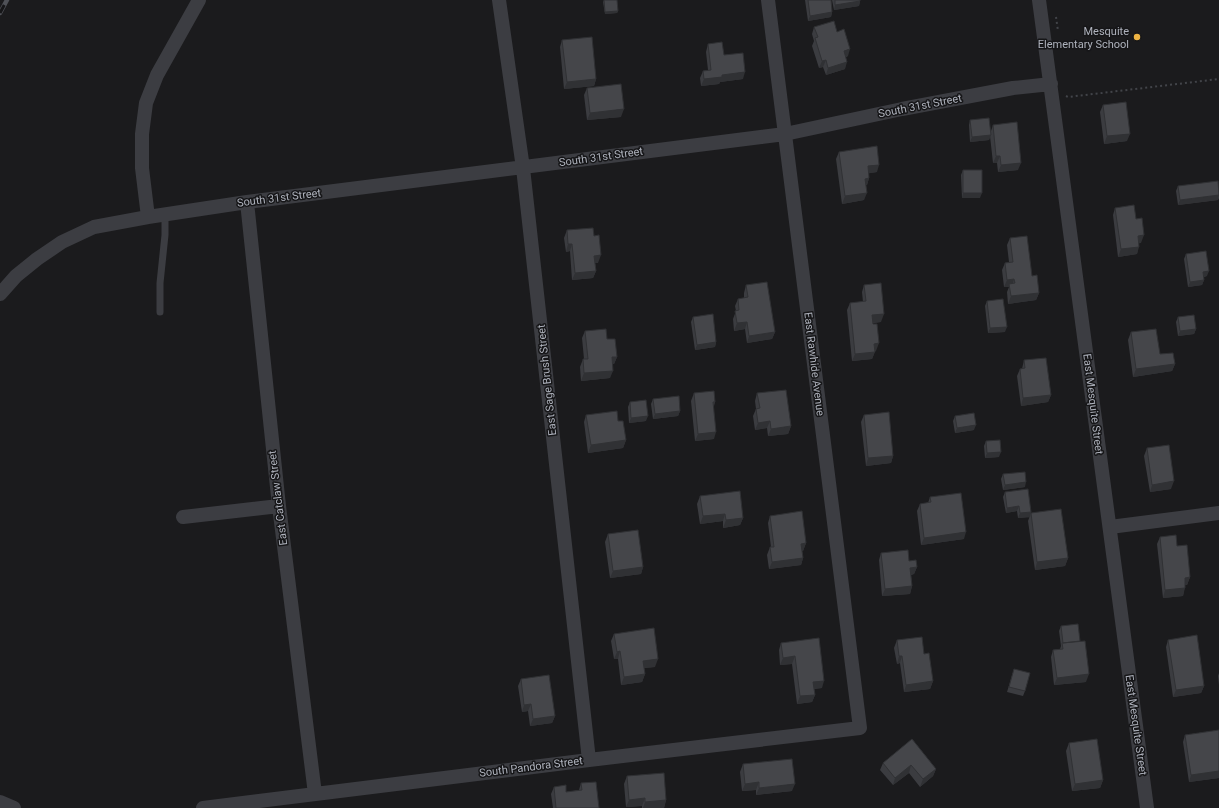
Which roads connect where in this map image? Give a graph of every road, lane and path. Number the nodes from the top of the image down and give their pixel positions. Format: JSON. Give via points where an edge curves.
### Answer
{"nodes":[{"id":1,"x":199,"y":0,"type":"edge"},
{"id":2,"x":499,"y":0,"type":"edge"},
{"id":3,"x":768,"y":0,"type":"edge"},
{"id":4,"x":1039,"y":0,"type":"edge"},
{"id":5,"x":1056,"y":17,"type":"dead end"},
{"id":6,"x":1058,"y":34,"type":"dead end"},
{"id":7,"x":1219,"y":79,"type":"edge"},
{"id":8,"x":1051,"y":84,"type":"junction"},
{"id":9,"x":1064,"y":92,"type":"dead end"},
{"id":10,"x":785,"y":134,"type":"junction"},
{"id":11,"x":523,"y":168,"type":"junction"},
{"id":12,"x":247,"y":202,"type":"junction"},
{"id":13,"x":165,"y":215,"type":"junction"},
{"id":14,"x":148,"y":217,"type":"junction"},
{"id":15,"x":0,"y":294,"type":"edge"},
{"id":16,"x":160,"y":312,"type":"dead end"},
{"id":17,"x":278,"y":506,"type":"junction"},
{"id":18,"x":1219,"y":514,"type":"edge"},
{"id":19,"x":183,"y":517,"type":"dead end"},
{"id":20,"x":1110,"y":527,"type":"junction"},
{"id":21,"x":860,"y":728,"type":"joint"},
{"id":22,"x":589,"y":760,"type":"junction"},
{"id":23,"x":315,"y":794,"type":"junction"},
{"id":24,"x":0,"y":802,"type":"edge"},
{"id":25,"x":14,"y":808,"type":"edge"},
{"id":26,"x":203,"y":808,"type":"edge"},
{"id":27,"x":1148,"y":808,"type":"edge"}],
"edges":[{"from":1,"to":14,"type":"street","via":[[157,75],[146,103],[142,134],[142,168]]},
{"from":2,"to":11,"type":"street","name":"East Sage Brush Street"},
{"from":3,"to":10,"type":"street","name":"East Rawhide Avenue"},
{"from":4,"to":8,"type":"street","name":"East Mesquite Street"},
{"from":5,"to":6,"type":"path"},
{"from":7,"to":9,"type":"path","via":[[1068,97],[1064,96]]},
{"from":8,"to":10,"type":"street","name":"South 31st Street","via":[[1012,88]]},
{"from":8,"to":20,"type":"street","name":"East Mesquite Street"},
{"from":10,"to":11,"type":"street","name":"South 31st Street"},
{"from":10,"to":21,"type":"street","name":"East Rawhide Avenue"},
{"from":11,"to":12,"type":"street","name":"South 31st Street"},
{"from":11,"to":22,"type":"street","name":"East Sage Brush Street"},
{"from":12,"to":13,"type":"street","name":"South 31st Street"},
{"from":12,"to":17,"type":"street","name":"East Catclaw Street"},
{"from":13,"to":14,"type":"street","name":"South 31st Street"},
{"from":13,"to":16,"type":"lane"},
{"from":14,"to":15,"type":"street","name":"South 31st Street","via":[[94,227],[62,242],[16,276]]},
{"from":17,"to":19,"type":"street"},
{"from":17,"to":23,"type":"street","name":"East Catclaw Street"},
{"from":18,"to":20,"type":"street"},
{"from":20,"to":27,"type":"street","name":"East Mesquite Street"},
{"from":21,"to":22,"type":"street","name":"South Pandora Street"},
{"from":22,"to":23,"type":"street","name":"South Pandora Street"},
{"from":23,"to":26,"type":"street","name":"South Pandora Street"},
{"from":24,"to":25,"type":"street"}]}
